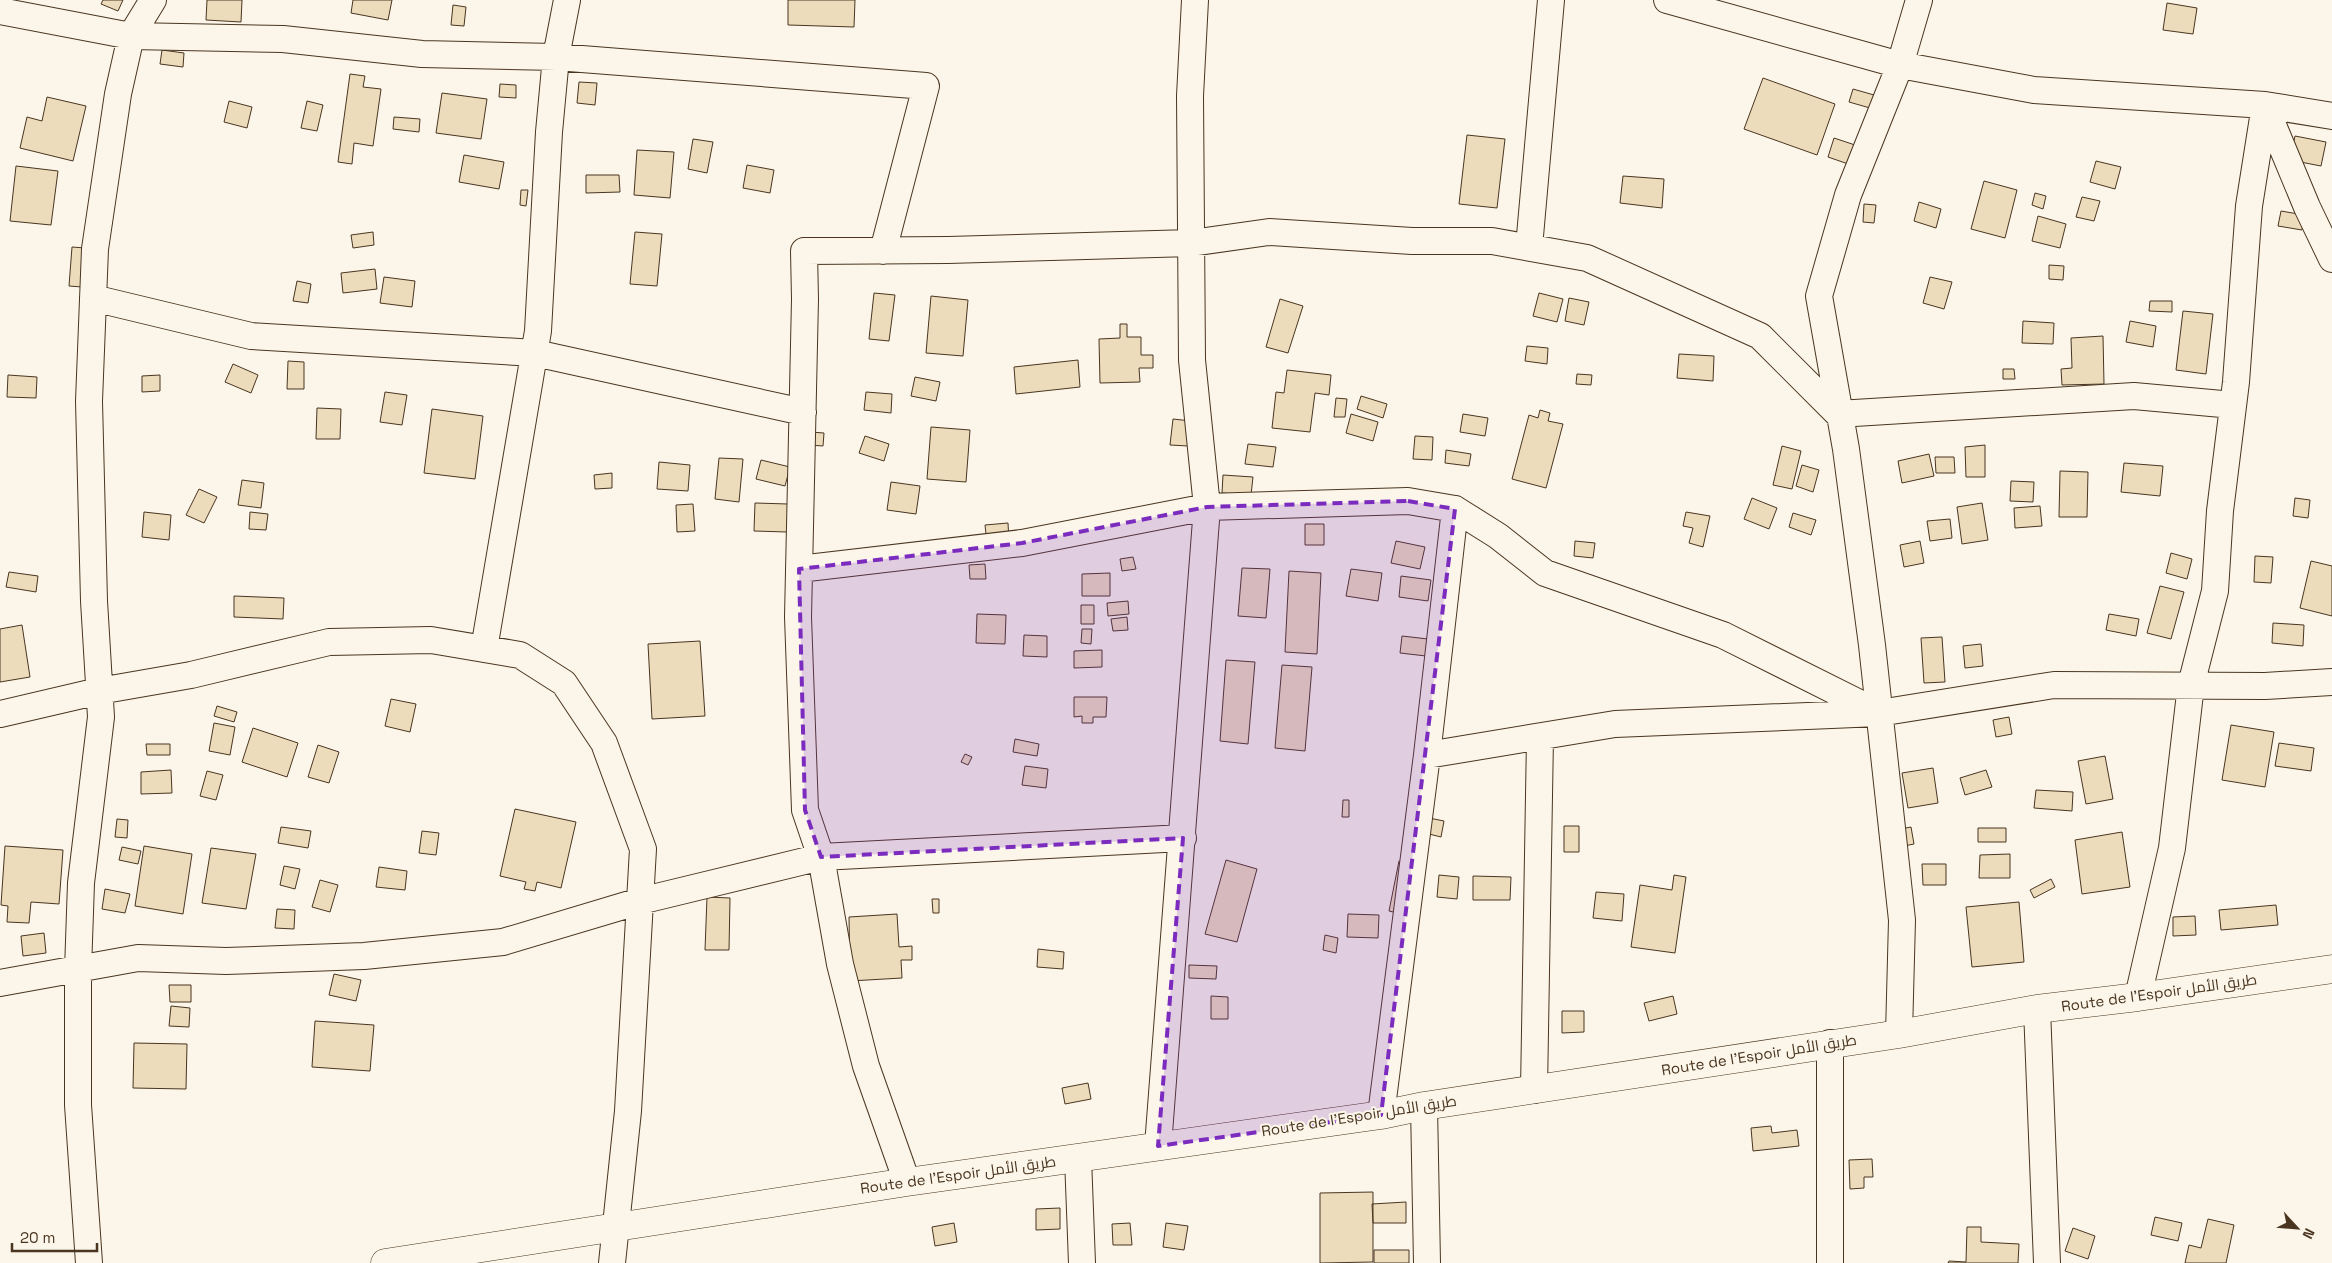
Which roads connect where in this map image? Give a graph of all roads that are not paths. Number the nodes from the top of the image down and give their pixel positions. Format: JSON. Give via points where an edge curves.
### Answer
{"nodes":[{"id":1,"x":153,"y":0,"type":"edge"},
{"id":2,"x":567,"y":0,"type":"edge"},
{"id":3,"x":1195,"y":0,"type":"edge"},
{"id":4,"x":1551,"y":0,"type":"edge"},
{"id":5,"x":1667,"y":0,"type":"edge"},
{"id":6,"x":1919,"y":0,"type":"edge"},
{"id":7,"x":0,"y":11,"type":"edge"},
{"id":8,"x":131,"y":36,"type":"junction"},
{"id":9,"x":556,"y":56,"type":"junction"},
{"id":10,"x":1900,"y":65,"type":"junction"},
{"id":11,"x":2265,"y":105,"type":"junction"},
{"id":12,"x":2332,"y":116,"type":"edge"},
{"id":13,"x":1191,"y":243,"type":"junction"},
{"id":14,"x":1529,"y":248,"type":"junction"},
{"id":15,"x":883,"y":251,"type":"junction"},
{"id":16,"x":2332,"y":259,"type":"edge"},
{"id":17,"x":93,"y":298,"type":"junction"},
{"id":18,"x":534,"y":353,"type":"junction"},
{"id":19,"x":2233,"y":406,"type":"junction"},
{"id":20,"x":802,"y":412,"type":"junction"},
{"id":21,"x":1838,"y":414,"type":"junction"},
{"id":22,"x":1207,"y":507,"type":"junction"},
{"id":23,"x":1455,"y":509,"type":"junction"},
{"id":24,"x":799,"y":568,"type":"junction"},
{"id":25,"x":484,"y":649,"type":"junction"},
{"id":26,"x":2332,"y":682,"type":"edge"},
{"id":27,"x":2191,"y":685,"type":"junction"},
{"id":28,"x":99,"y":691,"type":"junction"},
{"id":29,"x":1879,"y":713,"type":"junction"},
{"id":30,"x":0,"y":714,"type":"edge"},
{"id":31,"x":1540,"y":737,"type":"junction"},
{"id":32,"x":1427,"y":755,"type":"junction"},
{"id":33,"x":1183,"y":838,"type":"junction"},
{"id":34,"x":821,"y":857,"type":"junction"},
{"id":35,"x":640,"y":901,"type":"junction"},
{"id":36,"x":2332,"y":969,"type":"edge"},
{"id":37,"x":78,"y":970,"type":"junction"},
{"id":38,"x":0,"y":983,"type":"edge"},
{"id":39,"x":2138,"y":997,"type":"junction"},
{"id":40,"x":2037,"y":1009,"type":"junction"},
{"id":41,"x":1898,"y":1034,"type":"junction"},
{"id":42,"x":1830,"y":1043,"type":"junction"},
{"id":43,"x":1534,"y":1090,"type":"junction"},
{"id":44,"x":1424,"y":1106,"type":"junction"},
{"id":45,"x":1381,"y":1115,"type":"junction"},
{"id":46,"x":1158,"y":1146,"type":"junction"},
{"id":47,"x":1078,"y":1158,"type":"junction"},
{"id":48,"x":907,"y":1182,"type":"junction"},
{"id":49,"x":614,"y":1229,"type":"junction"},
{"id":50,"x":89,"y":1263,"type":"edge"},
{"id":51,"x":386,"y":1263,"type":"edge"},
{"id":52,"x":612,"y":1263,"type":"edge"},
{"id":53,"x":1082,"y":1263,"type":"edge"},
{"id":54,"x":1427,"y":1263,"type":"edge"},
{"id":55,"x":1830,"y":1263,"type":"edge"},
{"id":56,"x":2047,"y":1263,"type":"edge"}],
"edges":[{"from":1,"to":8,"type":"street"},
{"from":2,"to":9,"type":"street"},
{"from":3,"to":13,"type":"street","via":[[1190,96]]},
{"from":4,"to":14,"type":"street"},
{"from":5,"to":10,"type":"street"},
{"from":6,"to":10,"type":"street"},
{"from":7,"to":8,"type":"street"},
{"from":8,"to":9,"type":"street","via":[[283,39],[422,54]]},
{"from":8,"to":17,"type":"street","via":[[118,94],[94,249]]},
{"from":9,"to":15,"type":"street","via":[[926,86]]},
{"from":9,"to":18,"type":"street"},
{"from":10,"to":11,"type":"street","via":[[2034,90]]},
{"from":10,"to":21,"type":"street","via":[[1848,195],[1819,296]]},
{"from":11,"to":12,"type":"street"},
{"from":11,"to":16,"type":"street","via":[[2307,208]]},
{"from":11,"to":19,"type":"street","via":[[2249,206]]},
{"from":13,"to":14,"type":"street","via":[[1269,232],[1412,241],[1492,241]]},
{"from":13,"to":15,"type":"street"},
{"from":13,"to":22,"type":"street","via":[[1192,360]]},
{"from":14,"to":21,"type":"street","via":[[1587,258],[1760,336]]},
{"from":15,"to":20,"type":"street","via":[[804,251]]},
{"from":17,"to":18,"type":"street","via":[[251,336]]},
{"from":17,"to":28,"type":"street","via":[[89,401]]},
{"from":18,"to":20,"type":"street"},
{"from":18,"to":25,"type":"street"},
{"from":19,"to":21,"type":"street","via":[[2134,396]]},
{"from":19,"to":27,"type":"street","via":[[2214,592]]},
{"from":20,"to":24,"type":"street"},
{"from":21,"to":29,"type":"street","via":[[1846,449]]},
{"from":22,"to":23,"type":"street","via":[[1408,501]]},
{"from":22,"to":24,"type":"street","via":[[1022,543]]},
{"from":22,"to":33,"type":"street"},
{"from":23,"to":29,"type":"street","via":[[1498,536],[1545,573],[1723,636]]},
{"from":23,"to":32,"type":"street"},
{"from":24,"to":34,"type":"street","via":[[805,810]]},
{"from":25,"to":28,"type":"street","via":[[431,640],[329,642],[191,675]]},
{"from":25,"to":35,"type":"street","via":[[520,655],[564,683],[604,743],[643,850]]},
{"from":26,"to":27,"type":"street","via":[[2265,686]]},
{"from":27,"to":29,"type":"street","via":[[2054,685]]},
{"from":27,"to":39,"type":"street","via":[[2172,848]]},
{"from":28,"to":30,"type":"street"},
{"from":28,"to":37,"type":"street","via":[[101,717],[81,883]]},
{"from":29,"to":31,"type":"street","via":[[1615,724]]},
{"from":29,"to":41,"type":"street","via":[[1902,920]]},
{"from":31,"to":32,"type":"street"},
{"from":31,"to":43,"type":"street"},
{"from":32,"to":45,"type":"street"},
{"from":33,"to":34,"type":"street"},
{"from":33,"to":46,"type":"street"},
{"from":34,"to":35,"type":"street"},
{"from":34,"to":48,"type":"street","via":[[840,964],[866,1066]]},
{"from":35,"to":37,"type":"street","via":[[503,942],[364,956],[226,961],[138,958]]},
{"from":35,"to":49,"type":"street","via":[[628,1112]]},
{"from":36,"to":39,"type":"highway","name":"Route de l’Espoir طريق الأمل"},
{"from":37,"to":38,"type":"street"},
{"from":37,"to":50,"type":"street","via":[[78,1105]]},
{"from":39,"to":40,"type":"highway","name":"Route de l’Espoir طريق الأمل"},
{"from":40,"to":41,"type":"highway","name":"Route de l’Espoir طريق الأمل"},
{"from":40,"to":56,"type":"street"},
{"from":41,"to":42,"type":"highway","name":"Route de l’Espoir طريق الأمل"},
{"from":42,"to":43,"type":"highway","name":"Route de l’Espoir طريق الأمل"},
{"from":42,"to":55,"type":"street"},
{"from":43,"to":44,"type":"highway","name":"Route de l’Espoir طريق الأمل"},
{"from":44,"to":45,"type":"highway","name":"Route de l’Espoir طريق الأمل"},
{"from":44,"to":54,"type":"street"},
{"from":45,"to":46,"type":"highway","name":"Route de l’Espoir طريق الأمل"},
{"from":46,"to":47,"type":"highway","name":"Route de l’Espoir طريق الأمل"},
{"from":47,"to":48,"type":"highway","name":"Route de l’Espoir طريق الأمل"},
{"from":47,"to":53,"type":"street"},
{"from":48,"to":49,"type":"highway","name":"Route de l’Espoir طريق الأمل"},
{"from":49,"to":51,"type":"highway","name":"Route de l’Espoir طريق الأمل"},
{"from":49,"to":52,"type":"street"}]}
